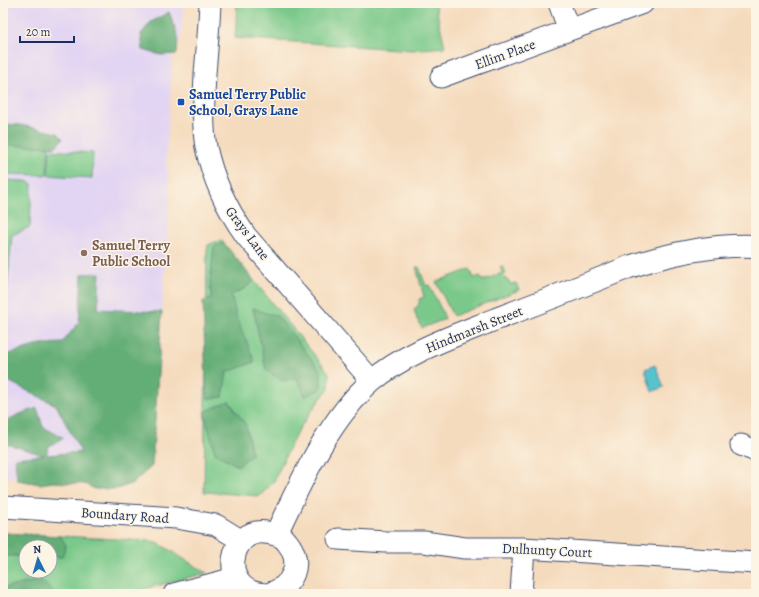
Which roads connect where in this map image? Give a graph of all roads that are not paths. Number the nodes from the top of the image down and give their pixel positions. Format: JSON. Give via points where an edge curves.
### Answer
{"nodes":[{"id":1,"x":210,"y":3,"type":"edge"},
{"id":2,"x":559,"y":3,"type":"edge"},
{"id":3,"x":643,"y":3,"type":"edge"},
{"id":4,"x":569,"y":30,"type":"junction"},
{"id":5,"x":441,"y":77,"type":"dead end"},
{"id":6,"x":756,"y":246,"type":"edge"},
{"id":7,"x":372,"y":381,"type":"junction"},
{"id":8,"x":3,"y":507,"type":"edge"},
{"id":9,"x":276,"y":534,"type":"junction"},
{"id":10,"x":338,"y":539,"type":"dead end"},
{"id":11,"x":242,"y":540,"type":"junction"},
{"id":12,"x":524,"y":548,"type":"junction"},
{"id":13,"x":756,"y":564,"type":"edge"},
{"id":14,"x":236,"y":576,"type":"junction"},
{"id":15,"x":174,"y":594,"type":"edge"},
{"id":16,"x":258,"y":594,"type":"edge"},
{"id":17,"x":262,"y":594,"type":"edge"},
{"id":18,"x":269,"y":594,"type":"edge"},
{"id":19,"x":521,"y":594,"type":"edge"}],
"edges":[{"from":1,"to":7,"type":"street","name":"Grays Lane","via":[[204,121],[206,146],[221,195],[232,217],[246,236]]},
{"from":2,"to":4,"type":"street"},
{"from":3,"to":4,"type":"street","name":"Ellim Place"},
{"from":4,"to":5,"type":"street","name":"Ellim Place"},
{"from":6,"to":7,"type":"street","name":"Hindmarsh Street","via":[[694,250],[629,267],[442,341],[414,354]]},
{"from":7,"to":9,"type":"street","name":"Hindmarsh Street","via":[[338,419],[300,483]]},
{"from":8,"to":11,"type":"street","name":"Boundary Road","via":[[176,518],[216,525]]},
{"from":9,"to":11,"type":"street","via":[[252,534]]},
{"from":9,"to":18,"type":"street","via":[[292,548],[295,567],[286,586]]},
{"from":10,"to":12,"type":"street","name":"Dulhunty Court","via":[[424,542],[465,548]]},
{"from":11,"to":14,"type":"street","via":[[233,558]]},
{"from":12,"to":13,"type":"street","name":"Dulhunty Court"},
{"from":12,"to":19,"type":"street"},
{"from":14,"to":15,"type":"street"},
{"from":14,"to":16,"type":"street","via":[[248,590]]},
{"from":16,"to":17,"type":"street"}]}
